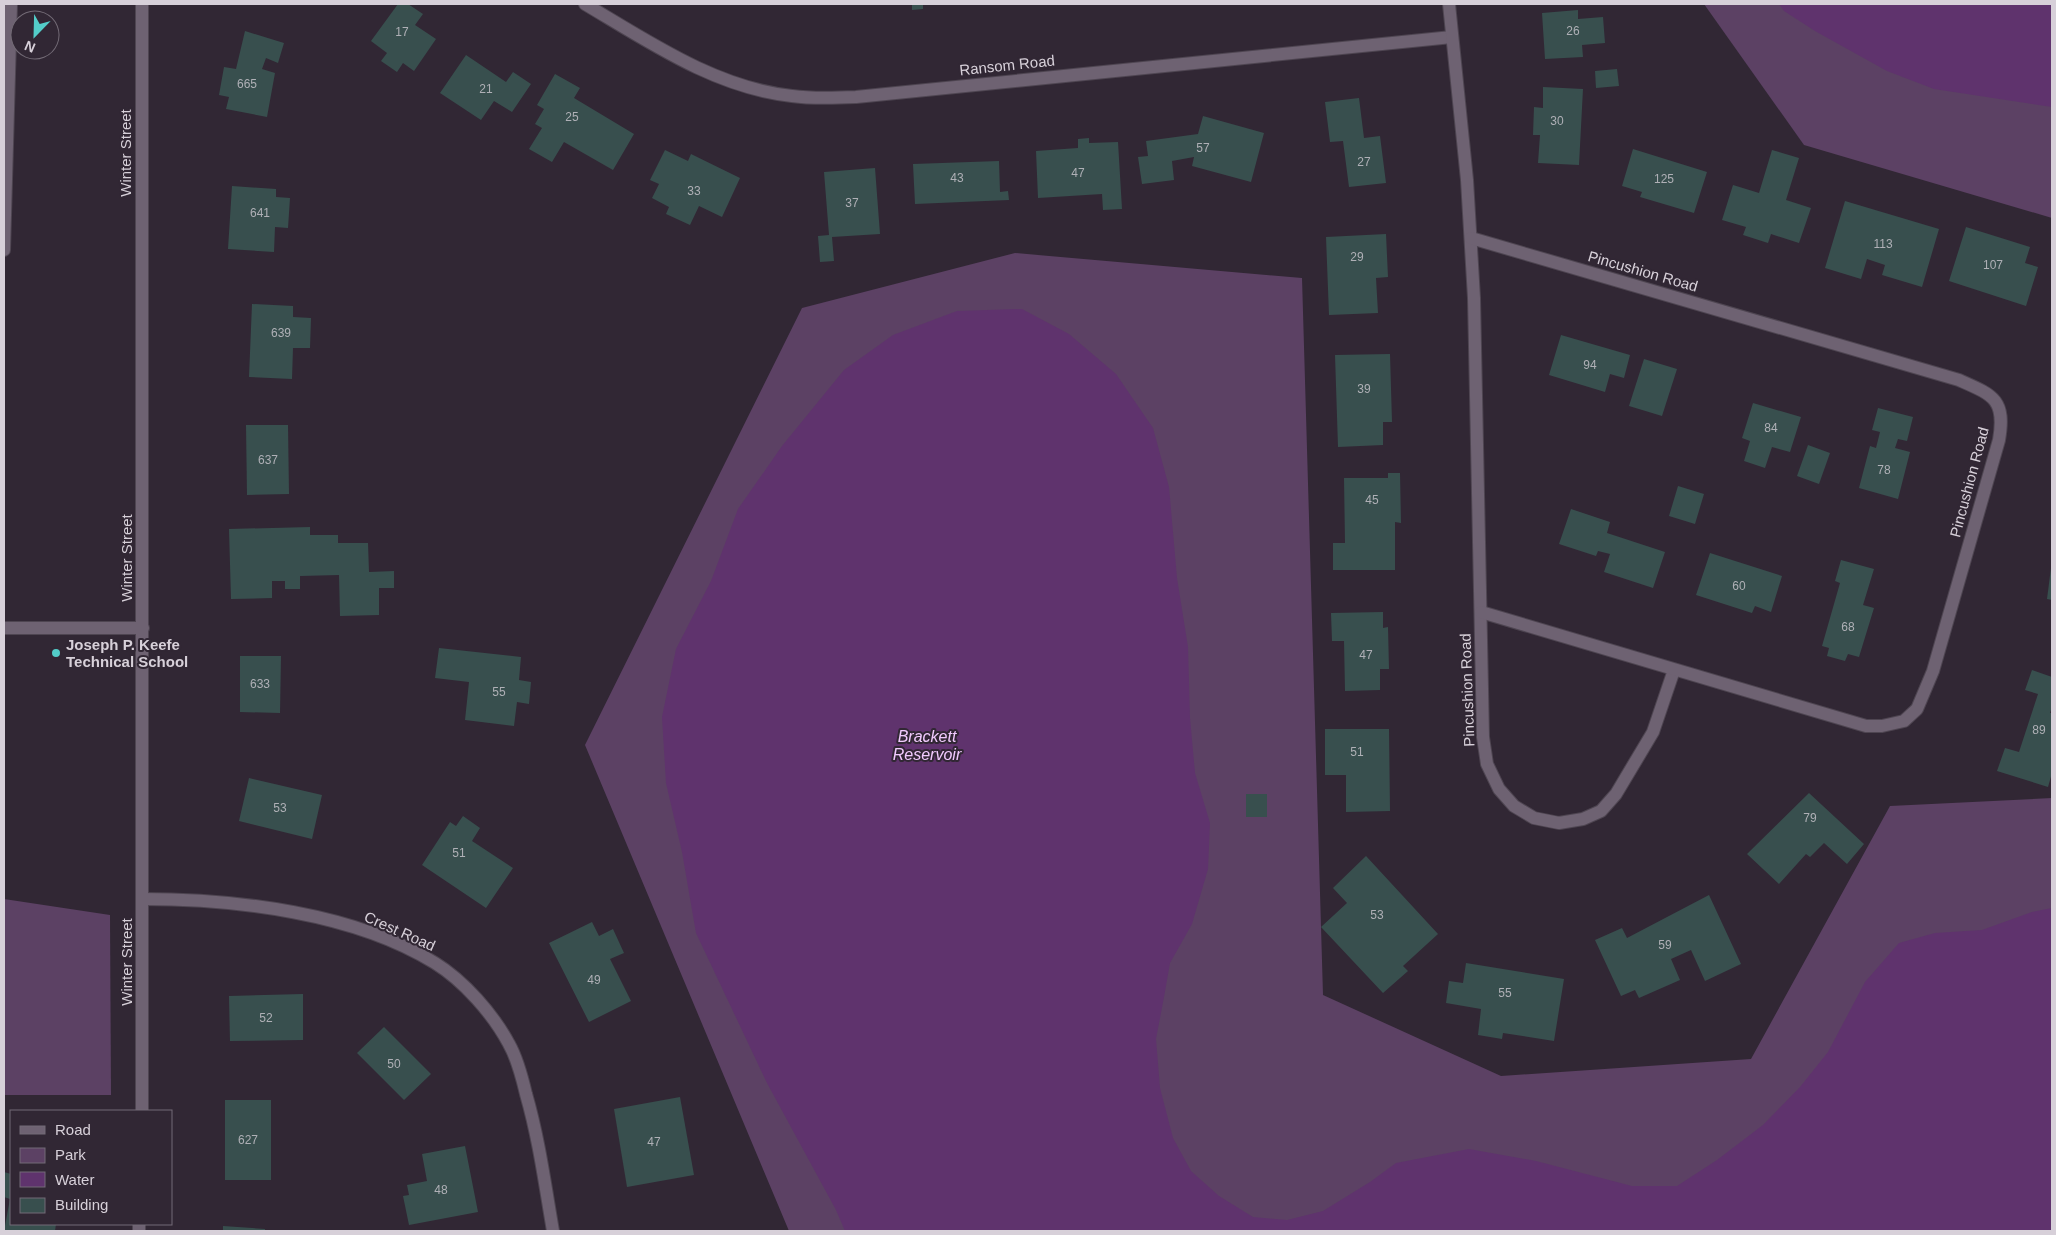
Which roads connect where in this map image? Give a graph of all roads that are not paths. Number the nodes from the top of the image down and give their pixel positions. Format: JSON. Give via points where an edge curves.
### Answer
{"nodes":[{"id":1,"x":10,"y":4,"type":"edge"},
{"id":2,"x":142,"y":4,"type":"edge"},
{"id":3,"x":585,"y":4,"type":"edge"},
{"id":4,"x":1449,"y":4,"type":"edge"},
{"id":5,"x":1452,"y":37,"type":"junction"},
{"id":6,"x":1471,"y":238,"type":"junction"},
{"id":7,"x":4,"y":250,"type":"edge"},
{"id":8,"x":1481,"y":612,"type":"junction"},
{"id":9,"x":4,"y":628,"type":"edge"},
{"id":10,"x":143,"y":628,"type":"junction"},
{"id":11,"x":1674,"y":670,"type":"junction"},
{"id":12,"x":142,"y":898,"type":"junction"},
{"id":13,"x":142,"y":1110,"type":"edge"},
{"id":14,"x":553,"y":1231,"type":"edge"}],
"edges":[{"from":1,"to":7,"type":"street"},
{"from":2,"to":10,"type":"street","name":"Winter Street"},
{"from":3,"to":5,"type":"street","name":"Ransom Road","via":[[660,48],[730,82],[783,95],[822,98]]},
{"from":4,"to":5,"type":"street","name":"Pincushion Road"},
{"from":5,"to":6,"type":"street","name":"Pincushion Road"},
{"from":6,"to":8,"type":"street","name":"Pincushion Road"},
{"from":6,"to":11,"type":"street","name":"Pincushion Road","via":[[1959,380],[1996,400],[2001,411],[1999,440],[1933,671],[1917,709],[1904,721],[1866,726]]},
{"from":8,"to":11,"type":"street","name":"Pincushion Road"},
{"from":8,"to":11,"type":"street","name":"Pincushion Road","via":[[1483,738],[1487,764],[1499,789],[1514,806],[1534,818],[1559,822],[1583,819],[1601,811],[1616,794],[1653,732]]},
{"from":9,"to":10,"type":"street"},
{"from":10,"to":12,"type":"street","name":"Winter Street"},
{"from":12,"to":13,"type":"street","name":"Winter Street"},
{"from":12,"to":14,"type":"street","name":"Crest Road","via":[[216,902],[326,920],[373,933],[437,964],[469,992],[510,1045],[534,1121]]}]}
